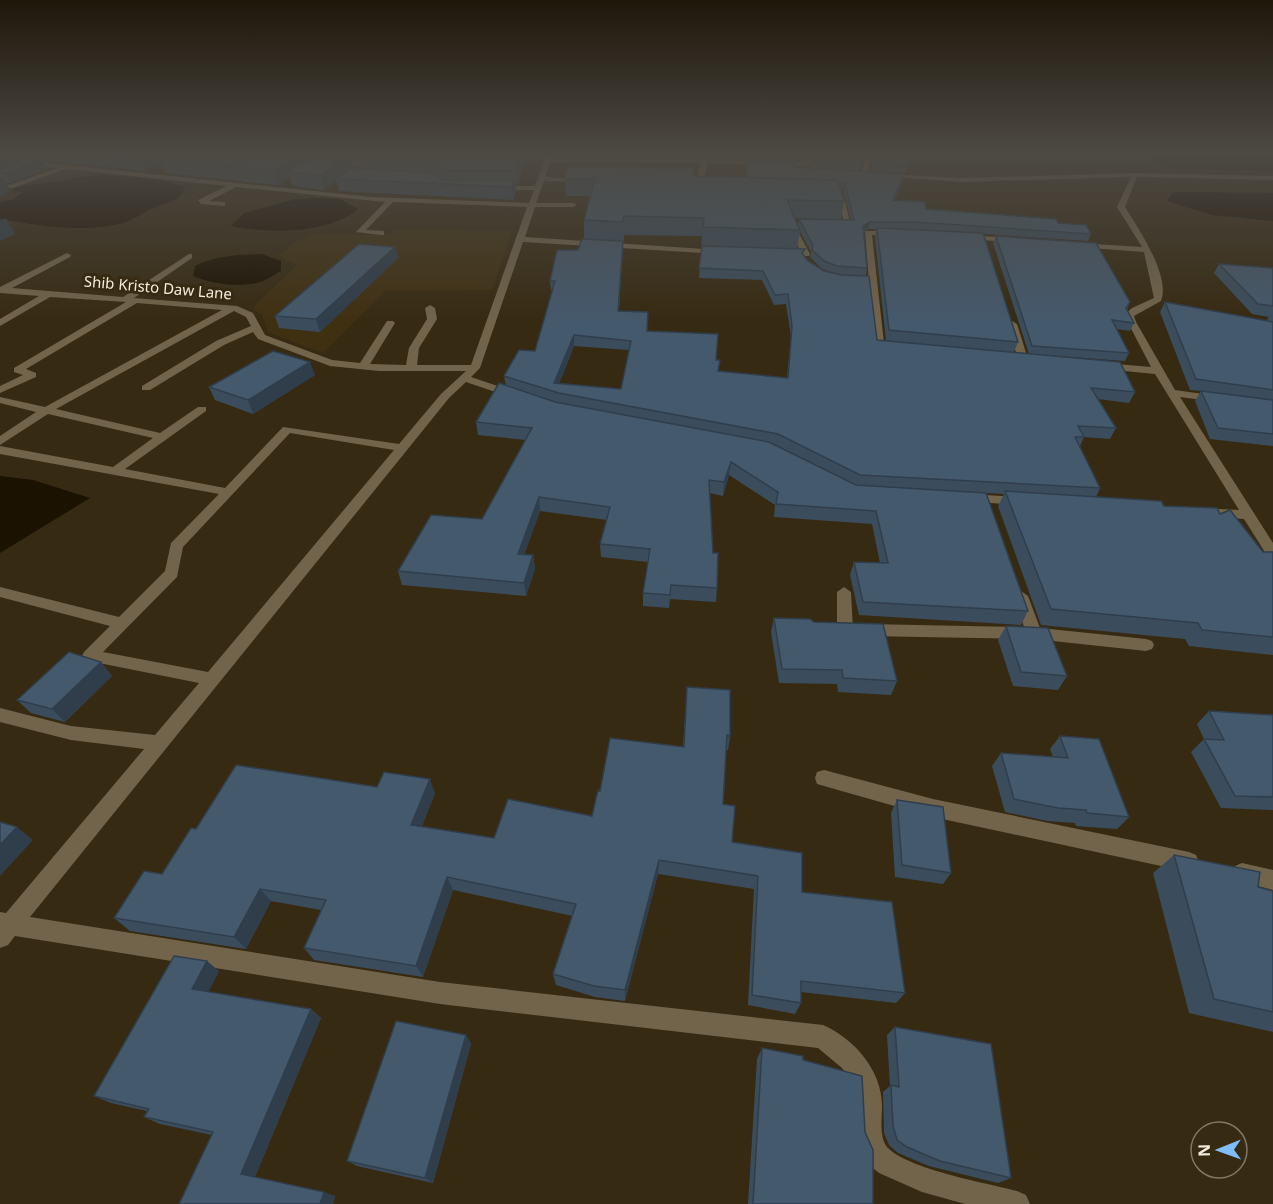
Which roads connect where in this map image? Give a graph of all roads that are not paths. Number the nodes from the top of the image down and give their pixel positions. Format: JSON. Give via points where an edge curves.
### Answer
{"nodes":[{"id":1,"x":382,"y":209,"type":"edge"},
{"id":2,"x":530,"y":209,"type":"edge"},
{"id":3,"x":844,"y":209,"type":"edge"},
{"id":4,"x":1122,"y":209,"type":"edge"},
{"id":5,"x":801,"y":223,"type":"edge"},
{"id":6,"x":824,"y":223,"type":"edge"},
{"id":7,"x":381,"y":233,"type":"dead end"},
{"id":8,"x":901,"y":233,"type":"edge"},
{"id":9,"x":954,"y":236,"type":"edge"},
{"id":10,"x":985,"y":238,"type":"junction"},
{"id":11,"x":519,"y":239,"type":"junction"},
{"id":12,"x":1020,"y":241,"type":"edge"},
{"id":13,"x":1066,"y":244,"type":"edge"},
{"id":14,"x":989,"y":249,"type":"edge"},
{"id":15,"x":1148,"y":250,"type":"junction"},
{"id":16,"x":730,"y":252,"type":"edge"},
{"id":17,"x":773,"y":254,"type":"edge"},
{"id":18,"x":67,"y":255,"type":"dead end"},
{"id":19,"x":189,"y":256,"type":"dead end"},
{"id":20,"x":862,"y":280,"type":"edge"},
{"id":21,"x":872,"y":281,"type":"junction"},
{"id":22,"x":1,"y":290,"type":"edge"},
{"id":23,"x":33,"y":292,"type":"junction"},
{"id":24,"x":50,"y":293,"type":"junction"},
{"id":25,"x":127,"y":298,"type":"junction"},
{"id":26,"x":138,"y":299,"type":"junction"},
{"id":27,"x":1152,"y":304,"type":"junction"},
{"id":28,"x":1163,"y":306,"type":"edge"},
{"id":29,"x":234,"y":308,"type":"junction"},
{"id":30,"x":430,"y":308,"type":"dead end"},
{"id":31,"x":0,"y":312,"type":"edge"},
{"id":32,"x":1009,"y":315,"type":"edge"},
{"id":33,"x":0,"y":323,"type":"edge"},
{"id":34,"x":390,"y":324,"type":"dead end"},
{"id":35,"x":256,"y":327,"type":"junction"},
{"id":36,"x":901,"y":348,"type":"edge"},
{"id":37,"x":1011,"y":358,"type":"edge"},
{"id":38,"x":1023,"y":359,"type":"junction"},
{"id":39,"x":1034,"y":360,"type":"edge"},
{"id":40,"x":1090,"y":365,"type":"edge"},
{"id":41,"x":363,"y":367,"type":"junction"},
{"id":42,"x":411,"y":368,"type":"junction"},
{"id":43,"x":475,"y":368,"type":"junction"},
{"id":44,"x":1158,"y":371,"type":"junction"},
{"id":45,"x":464,"y":378,"type":"junction"},
{"id":46,"x":146,"y":388,"type":"dead end"},
{"id":47,"x":0,"y":390,"type":"edge"},
{"id":48,"x":1172,"y":393,"type":"junction"},
{"id":49,"x":526,"y":399,"type":"edge"},
{"id":50,"x":0,"y":400,"type":"edge"},
{"id":51,"x":1228,"y":401,"type":"edge"},
{"id":52,"x":202,"y":409,"type":"dead end"},
{"id":53,"x":44,"y":410,"type":"junction"},
{"id":54,"x":162,"y":437,"type":"junction"},
{"id":55,"x":0,"y":441,"type":"edge"},
{"id":56,"x":403,"y":448,"type":"junction"},
{"id":57,"x":0,"y":450,"type":"edge"},
{"id":58,"x":115,"y":471,"type":"junction"},
{"id":59,"x":228,"y":492,"type":"junction"},
{"id":60,"x":954,"y":498,"type":"edge"},
{"id":61,"x":1034,"y":502,"type":"edge"},
{"id":62,"x":1188,"y":511,"type":"edge"},
{"id":63,"x":1247,"y":514,"type":"junction"},
{"id":64,"x":1273,"y":554,"type":"edge"},
{"id":65,"x":1014,"y":577,"type":"edge"},
{"id":66,"x":0,"y":592,"type":"edge"},
{"id":67,"x":844,"y":592,"type":"dead end"},
{"id":68,"x":120,"y":623,"type":"junction"},
{"id":69,"x":825,"y":630,"type":"edge"},
{"id":70,"x":845,"y":630,"type":"junction"},
{"id":71,"x":1034,"y":633,"type":"junction"},
{"id":72,"x":1146,"y":645,"type":"dead end"},
{"id":73,"x":212,"y":679,"type":"junction"},
{"id":74,"x":0,"y":715,"type":"edge"},
{"id":75,"x":159,"y":743,"type":"junction"},
{"id":76,"x":824,"y":778,"type":"dead end"},
{"id":77,"x":1203,"y":865,"type":"edge"},
{"id":78,"x":1226,"y":870,"type":"edge"},
{"id":79,"x":1273,"y":880,"type":"edge"},
{"id":80,"x":3,"y":929,"type":"edge"},
{"id":81,"x":1017,"y":1204,"type":"edge"}],
"edges":[{"from":1,"to":7,"type":"street","via":[[360,232]]},
{"from":2,"to":11,"type":"street"},
{"from":3,"to":6,"type":"street","via":[[848,224]]},
{"from":4,"to":15,"type":"street"},
{"from":5,"to":17,"type":"street","via":[[789,222],[806,254]]},
{"from":8,"to":21,"type":"street","via":[[868,233]]},
{"from":9,"to":10,"type":"street"},
{"from":10,"to":12,"type":"street"},
{"from":10,"to":14,"type":"street"},
{"from":11,"to":16,"type":"street"},
{"from":11,"to":43,"type":"street"},
{"from":13,"to":15,"type":"street"},
{"from":15,"to":27,"type":"street","via":[[1159,293]]},
{"from":18,"to":22,"type":"street"},
{"from":19,"to":25,"type":"street"},
{"from":20,"to":21,"type":"street"},
{"from":21,"to":36,"type":"street","via":[[879,346]]},
{"from":22,"to":23,"type":"street","name":"Shib Kristo Daw Lane"},
{"from":23,"to":24,"type":"street","name":"Shib Kristo Daw Lane"},
{"from":23,"to":31,"type":"street"},
{"from":24,"to":25,"type":"street","name":"Shib Kristo Daw Lane"},
{"from":24,"to":33,"type":"street"},
{"from":25,"to":26,"type":"street","name":"Shib Kristo Daw Lane"},
{"from":26,"to":29,"type":"street","name":"Shib Kristo Daw Lane"},
{"from":26,"to":47,"type":"street","via":[[18,370],[32,375]]},
{"from":27,"to":28,"type":"street"},
{"from":27,"to":44,"type":"street","via":[[1134,309],[1129,315]]},
{"from":29,"to":35,"type":"street","name":"Shib Kristo Daw Lane","via":[[250,315]]},
{"from":29,"to":53,"type":"street"},
{"from":30,"to":42,"type":"street","via":[[432,319],[414,348]]},
{"from":32,"to":38,"type":"street"},
{"from":34,"to":41,"type":"street"},
{"from":35,"to":41,"type":"street","name":"Shib Kristo Daw Lane","via":[[261,337],[330,363]]},
{"from":35,"to":46,"type":"street","via":[[220,343]]},
{"from":37,"to":38,"type":"street"},
{"from":38,"to":39,"type":"street"},
{"from":40,"to":44,"type":"street"},
{"from":41,"to":42,"type":"street","name":"Shib Kristo Daw Lane"},
{"from":42,"to":43,"type":"street","name":"Shib Kristo Daw Lane"},
{"from":43,"to":45,"type":"street"},
{"from":44,"to":48,"type":"street"},
{"from":45,"to":49,"type":"street"},
{"from":45,"to":56,"type":"street"},
{"from":48,"to":51,"type":"street"},
{"from":48,"to":63,"type":"street"},
{"from":50,"to":53,"type":"street"},
{"from":52,"to":54,"type":"street"},
{"from":53,"to":54,"type":"street"},
{"from":53,"to":55,"type":"street"},
{"from":54,"to":58,"type":"street"},
{"from":56,"to":59,"type":"street","via":[[287,429]]},
{"from":56,"to":73,"type":"street"},
{"from":57,"to":58,"type":"street"},
{"from":58,"to":59,"type":"street"},
{"from":59,"to":68,"type":"street","via":[[176,546],[172,573]]},
{"from":60,"to":61,"type":"street","via":[[989,505]]},
{"from":62,"to":63,"type":"street"},
{"from":63,"to":64,"type":"street"},
{"from":65,"to":71,"type":"street"},
{"from":66,"to":68,"type":"street"},
{"from":67,"to":70,"type":"street"},
{"from":68,"to":73,"type":"street","via":[[90,656]]},
{"from":69,"to":70,"type":"street"},
{"from":70,"to":71,"type":"street"},
{"from":71,"to":72,"type":"street"},
{"from":73,"to":75,"type":"street"},
{"from":74,"to":75,"type":"street","via":[[71,733]]},
{"from":75,"to":80,"type":"street"},
{"from":76,"to":77,"type":"street","via":[[933,808]]},
{"from":78,"to":79,"type":"street"},
{"from":80,"to":81,"type":"street","via":[[440,993],[823,1037],[846,1055],[865,1078],[869,1089],[870,1138],[877,1155],[891,1166],[916,1176]]}]}
